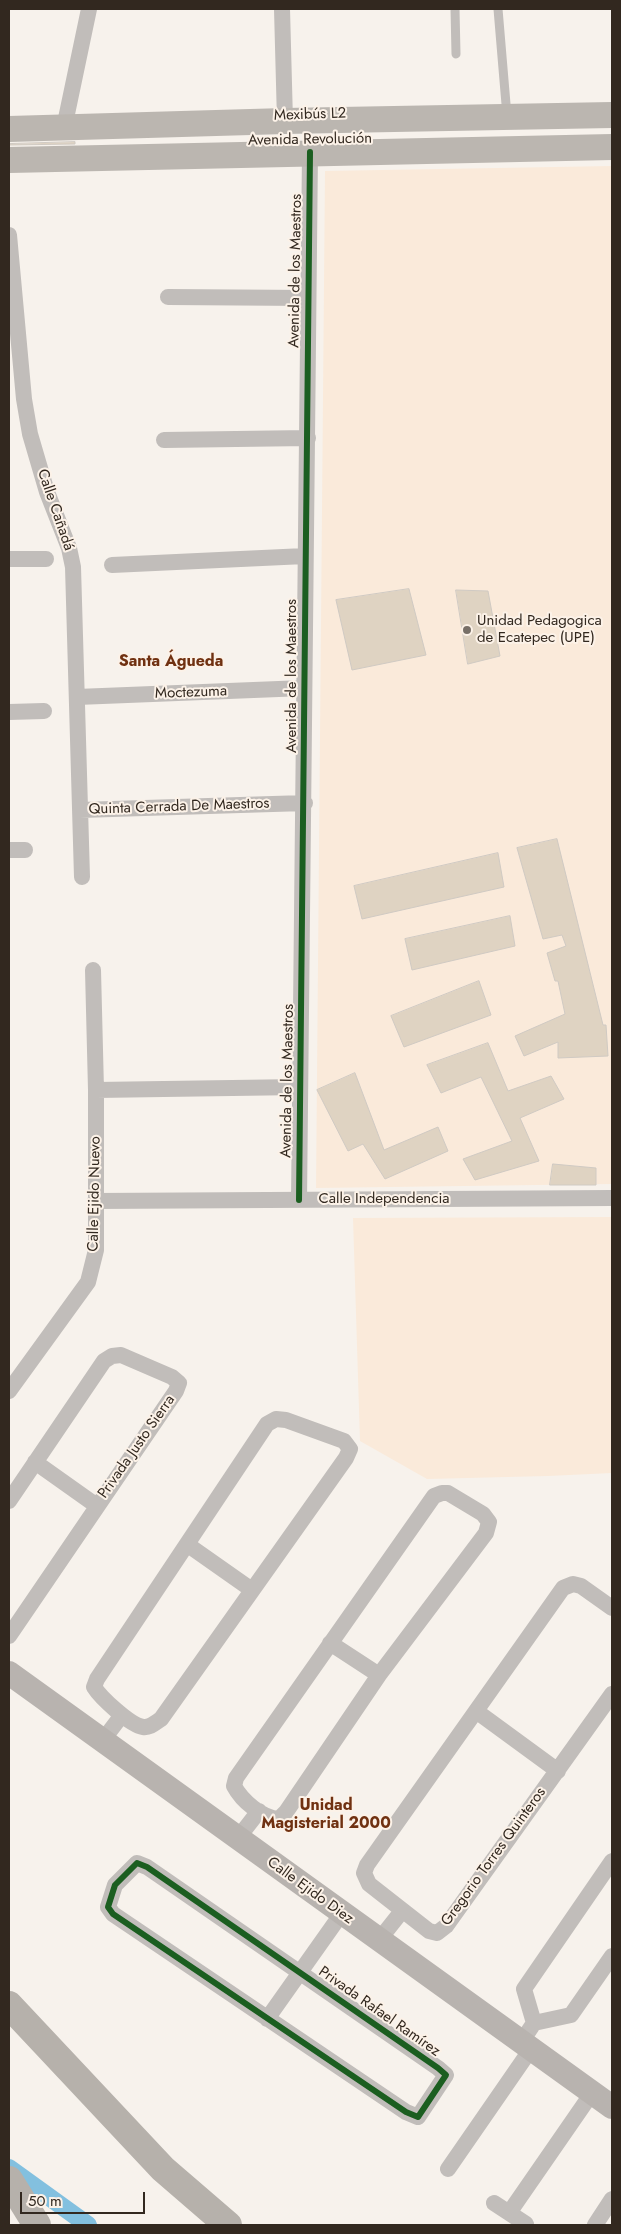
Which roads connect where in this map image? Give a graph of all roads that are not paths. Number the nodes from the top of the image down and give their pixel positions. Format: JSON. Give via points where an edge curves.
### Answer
{"nodes":[{"id":1,"x":89,"y":9,"type":"edge"},
{"id":2,"x":282,"y":9,"type":"edge"},
{"id":3,"x":454,"y":9,"type":"edge"},
{"id":4,"x":498,"y":9,"type":"edge"},
{"id":5,"x":456,"y":54,"type":"dead end"},
{"id":6,"x":612,"y":115,"type":"edge"},
{"id":7,"x":507,"y":117,"type":"junction"},
{"id":8,"x":612,"y":120,"type":"edge"},
{"id":9,"x":285,"y":121,"type":"junction"},
{"id":10,"x":64,"y":128,"type":"junction"},
{"id":11,"x":9,"y":129,"type":"edge"},
{"id":12,"x":9,"y":137,"type":"edge"},
{"id":13,"x":612,"y":139,"type":"edge"},
{"id":14,"x":612,"y":147,"type":"edge"},
{"id":15,"x":310,"y":152,"type":"junction"},
{"id":16,"x":9,"y":153,"type":"edge"},
{"id":17,"x":9,"y":160,"type":"edge"},
{"id":18,"x":9,"y":235,"type":"edge"},
{"id":19,"x":168,"y":297,"type":"dead end"},
{"id":20,"x":308,"y":298,"type":"junction"},
{"id":21,"x":308,"y":438,"type":"junction"},
{"id":22,"x":164,"y":440,"type":"dead end"},
{"id":23,"x":305,"y":556,"type":"junction"},
{"id":24,"x":9,"y":558,"type":"edge"},
{"id":25,"x":46,"y":559,"type":"dead end"},
{"id":26,"x":112,"y":565,"type":"dead end"},
{"id":27,"x":304,"y":688,"type":"junction"},
{"id":28,"x":77,"y":698,"type":"junction"},
{"id":29,"x":44,"y":711,"type":"dead end"},
{"id":30,"x":9,"y":712,"type":"edge"},
{"id":31,"x":304,"y":803,"type":"junction"},
{"id":32,"x":80,"y":810,"type":"junction"},
{"id":33,"x":9,"y":850,"type":"edge"},
{"id":34,"x":25,"y":850,"type":"dead end"},
{"id":35,"x":82,"y":877,"type":"dead end"},
{"id":36,"x":93,"y":970,"type":"dead end"},
{"id":37,"x":300,"y":1087,"type":"junction"},
{"id":38,"x":96,"y":1090,"type":"junction"},
{"id":39,"x":612,"y":1198,"type":"edge"},
{"id":40,"x":299,"y":1200,"type":"junction"},
{"id":41,"x":95,"y":1201,"type":"junction"},
{"id":42,"x":9,"y":1391,"type":"edge"},
{"id":43,"x":35,"y":1462,"type":"junction"},
{"id":44,"x":9,"y":1502,"type":"edge"},
{"id":45,"x":97,"y":1506,"type":"junction"},
{"id":46,"x":188,"y":1545,"type":"junction"},
{"id":47,"x":252,"y":1590,"type":"junction"},
{"id":48,"x":612,"y":1608,"type":"edge"},
{"id":49,"x":9,"y":1636,"type":"edge"},
{"id":50,"x":330,"y":1643,"type":"junction"},
{"id":51,"x":9,"y":1674,"type":"edge"},
{"id":52,"x":379,"y":1675,"type":"junction"},
{"id":53,"x":612,"y":1694,"type":"edge"},
{"id":54,"x":476,"y":1711,"type":"junction"},
{"id":55,"x":122,"y":1715,"type":"junction"},
{"id":56,"x":103,"y":1740,"type":"junction"},
{"id":57,"x":558,"y":1771,"type":"junction"},
{"id":58,"x":258,"y":1810,"type":"junction"},
{"id":59,"x":238,"y":1838,"type":"junction"},
{"id":60,"x":612,"y":1861,"type":"edge"},
{"id":61,"x":402,"y":1912,"type":"junction"},
{"id":62,"x":342,"y":1913,"type":"junction"},
{"id":63,"x":379,"y":1940,"type":"junction"},
{"id":64,"x":612,"y":1956,"type":"edge"},
{"id":65,"x":300,"y":1972,"type":"junction"},
{"id":66,"x":9,"y":1996,"type":"edge"},
{"id":67,"x":9,"y":2005,"type":"edge"},
{"id":68,"x":267,"y":2019,"type":"junction"},
{"id":69,"x":529,"y":2038,"type":"junction"},
{"id":70,"x":43,"y":2040,"type":"junction"},
{"id":71,"x":592,"y":2093,"type":"junction"},
{"id":72,"x":612,"y":2107,"type":"edge"},
{"id":73,"x":448,"y":2169,"type":"dead end"},
{"id":74,"x":9,"y":2180,"type":"edge"},
{"id":75,"x":612,"y":2199,"type":"edge"},
{"id":76,"x":494,"y":2204,"type":"dead end"},
{"id":77,"x":509,"y":2213,"type":"junction"},
{"id":78,"x":526,"y":2224,"type":"dead end"},
{"id":79,"x":37,"y":2225,"type":"edge"},
{"id":80,"x":228,"y":2225,"type":"edge"},
{"id":81,"x":595,"y":2225,"type":"edge"}],
"edges":[{"from":1,"to":10,"type":"street"},
{"from":2,"to":9,"type":"street"},
{"from":3,"to":5,"type":"lane"},
{"from":4,"to":7,"type":"lane"},
{"from":6,"to":7,"type":"main road","name":"Avenida Revolución"},
{"from":7,"to":9,"type":"main road","name":"Avenida Revolución"},
{"from":8,"to":12,"type":"lane","name":"Mexibús L2"},
{"from":9,"to":10,"type":"main road","name":"Avenida Revolución"},
{"from":10,"to":11,"type":"main road","name":"Avenida Revolución"},
{"from":13,"to":16,"type":"lane","name":"Mexibús L2"},
{"from":14,"to":15,"type":"main road","name":"Avenida Revolución"},
{"from":15,"to":17,"type":"main road","name":"Avenida Revolución"},
{"from":15,"to":20,"type":"street","name":"Avenida de los Maestros"},
{"from":18,"to":28,"type":"street","name":"Calle Cañadá","via":[[30,434],[73,567]]},
{"from":19,"to":20,"type":"street"},
{"from":20,"to":21,"type":"street","name":"Avenida de los Maestros"},
{"from":21,"to":22,"type":"street"},
{"from":21,"to":23,"type":"street","name":"Avenida de los Maestros"},
{"from":23,"to":26,"type":"street"},
{"from":23,"to":27,"type":"street","name":"Avenida de los Maestros"},
{"from":24,"to":25,"type":"street"},
{"from":27,"to":28,"type":"street","name":"Moctezuma"},
{"from":27,"to":31,"type":"street","name":"Avenida de los Maestros"},
{"from":28,"to":32,"type":"street","name":"Calle Cañadá"},
{"from":29,"to":30,"type":"street"},
{"from":31,"to":32,"type":"street","name":"Quinta Cerrada De Maestros"},
{"from":31,"to":37,"type":"street","name":"Avenida de los Maestros"},
{"from":32,"to":35,"type":"street","name":"Calle Cañadá"},
{"from":33,"to":34,"type":"street"},
{"from":36,"to":38,"type":"street","name":"Calle Ejido Nuevo"},
{"from":37,"to":38,"type":"street"},
{"from":37,"to":40,"type":"street","name":"Avenida de los Maestros"},
{"from":38,"to":41,"type":"street","name":"Calle Ejido Nuevo"},
{"from":39,"to":40,"type":"street","name":"Calle Independencia"},
{"from":40,"to":41,"type":"street","name":"Calle Independencia"},
{"from":41,"to":42,"type":"street","name":"Calle Ejido Nuevo","via":[[96,1250],[88,1282]]},
{"from":43,"to":44,"type":"street","name":"Privada Justo Sierra"},
{"from":43,"to":45,"type":"street","name":"Privada Justo Sierra"},
{"from":43,"to":45,"type":"street","name":"Privada Justo Sierra","via":[[104,1361],[112,1356],[121,1355],[172,1377],[179,1383],[176,1391]]},
{"from":45,"to":49,"type":"street","name":"Privada Justo Sierra"},
{"from":46,"to":47,"type":"street"},
{"from":46,"to":47,"type":"street","via":[[267,1424],[286,1420],[344,1441],[350,1449],[346,1458]]},
{"from":46,"to":55,"type":"street","via":[[97,1679],[94,1687],[100,1696]]},
{"from":47,"to":55,"type":"street","via":[[160,1719],[151,1726],[142,1727]]},
{"from":48,"to":54,"type":"street","name":"Gregorio Torres Quinteros","via":[[581,1586],[573,1584],[563,1588]]},
{"from":50,"to":52,"type":"street"},
{"from":50,"to":52,"type":"street","via":[[434,1496],[448,1493],[483,1514],[489,1522],[486,1533]]},
{"from":50,"to":58,"type":"street","via":[[236,1778],[234,1786],[239,1796]]},
{"from":51,"to":56,"type":"main road","name":"Calle Ejido Diez"},
{"from":52,"to":58,"type":"street","via":[[286,1812],[279,1819],[270,1818]]},
{"from":53,"to":57,"type":"street","name":"Gregorio Torres Quinteros"},
{"from":54,"to":57,"type":"street"},
{"from":54,"to":61,"type":"street","name":"Gregorio Torres Quinteros","via":[[364,1873],[370,1884]]},
{"from":55,"to":56,"type":"street"},
{"from":56,"to":59,"type":"main road","name":"Calle Ejido Diez"},
{"from":57,"to":61,"type":"street","name":"Gregorio Torres Quinteros","via":[[446,1926],[437,1934]]},
{"from":58,"to":59,"type":"street"},
{"from":59,"to":62,"type":"main road","name":"Calle Ejido Diez"},
{"from":60,"to":69,"type":"street","via":[[524,1988]]},
{"from":61,"to":63,"type":"street"},
{"from":62,"to":63,"type":"main road","name":"Calle Ejido Diez"},
{"from":62,"to":65,"type":"street","name":"Privada Rafael Ramírez"},
{"from":63,"to":69,"type":"main road","name":"Calle Ejido Diez"},
{"from":64,"to":69,"type":"street","via":[[571,2015]]},
{"from":65,"to":68,"type":"street","name":"Privada Rafael Ramírez"},
{"from":65,"to":68,"type":"street","name":"Privada Rafael Ramírez","via":[[438,2068],[446,2076],[434,2095],[418,2117],[406,2112]]},
{"from":65,"to":68,"type":"street","name":"Privada Rafael Ramírez","via":[[148,1867],[137,1863],[115,1885],[108,1907],[113,1914]]},
{"from":66,"to":70,"type":"highway"},
{"from":67,"to":70,"type":"highway"},
{"from":69,"to":71,"type":"main road","name":"Calle Ejido Diez"},
{"from":69,"to":73,"type":"street"},
{"from":70,"to":80,"type":"highway","via":[[163,2169]]},
{"from":71,"to":72,"type":"main road","name":"Calle Ejido Diez"},
{"from":71,"to":77,"type":"street"},
{"from":74,"to":79,"type":"highway"},
{"from":75,"to":81,"type":"street"},
{"from":76,"to":77,"type":"street"},
{"from":77,"to":78,"type":"street"}]}
